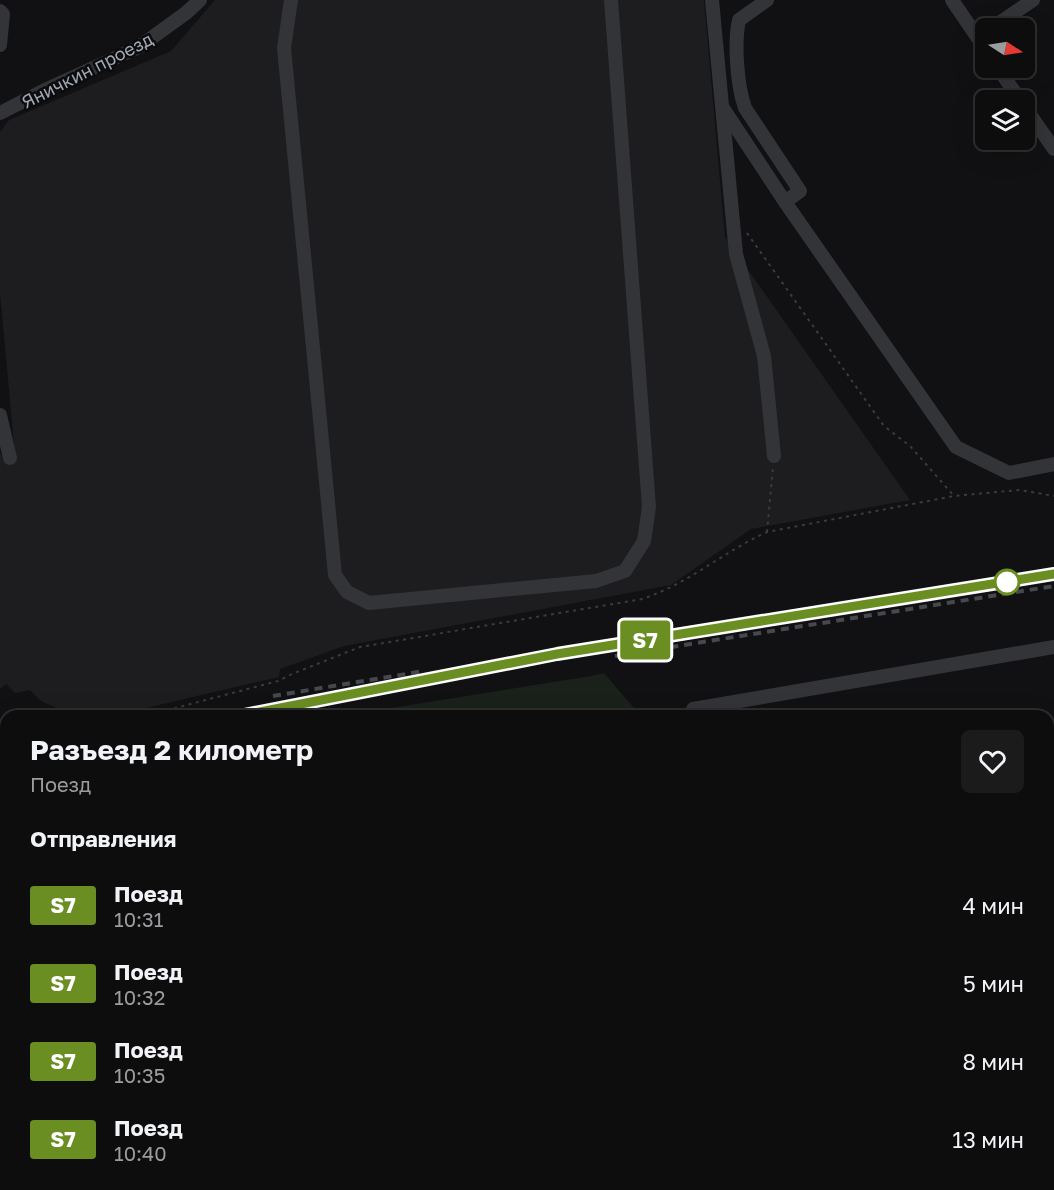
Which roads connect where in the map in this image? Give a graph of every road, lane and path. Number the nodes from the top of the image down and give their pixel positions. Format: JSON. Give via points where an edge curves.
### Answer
{"nodes":[{"id":1,"x":200,"y":0,"type":"edge"},
{"id":2,"x":291,"y":0,"type":"edge"},
{"id":3,"x":611,"y":0,"type":"edge"},
{"id":4,"x":712,"y":0,"type":"edge"},
{"id":5,"x":767,"y":0,"type":"edge"},
{"id":6,"x":952,"y":0,"type":"edge"},
{"id":7,"x":1026,"y":2,"type":"edge"},
{"id":8,"x":0,"y":11,"type":"edge"},
{"id":9,"x":1005,"y":18,"type":"edge"},
{"id":10,"x":975,"y":30,"type":"edge"},
{"id":11,"x":0,"y":45,"type":"edge"},
{"id":12,"x":722,"y":106,"type":"junction"},
{"id":13,"x":0,"y":113,"type":"edge"},
{"id":14,"x":1035,"y":122,"type":"edge"},
{"id":15,"x":1054,"y":149,"type":"edge"},
{"id":16,"x":785,"y":202,"type":"junction"},
{"id":17,"x":746,"y":232,"type":"dead end"},
{"id":18,"x":0,"y":415,"type":"edge"},
{"id":19,"x":774,"y":456,"type":"joint"},
{"id":20,"x":10,"y":458,"type":"dead end"},
{"id":21,"x":1054,"y":464,"type":"edge"},
{"id":22,"x":954,"y":496,"type":"dead end"},
{"id":23,"x":767,"y":532,"type":"dead end"},
{"id":24,"x":1054,"y":647,"type":"edge"},
{"id":25,"x":693,"y":709,"type":"dead end"}],
"edges":[{"from":1,"to":13,"type":"street","name":"Яничкин проезд","via":[[139,47]]},
{"from":2,"to":3,"type":"street","via":[[284,48],[335,576],[346,592],[369,603],[596,581],[625,571],[644,541],[649,507]]},
{"from":4,"to":12,"type":"street"},
{"from":5,"to":16,"type":"street","via":[[739,20],[736,33],[741,97],[800,191]]},
{"from":6,"to":10,"type":"street"},
{"from":7,"to":9,"type":"street"},
{"from":8,"to":11,"type":"street"},
{"from":12,"to":16,"type":"street"},
{"from":12,"to":19,"type":"street","via":[[736,254],[764,356]]},
{"from":14,"to":15,"type":"street"},
{"from":16,"to":21,"type":"street","via":[[956,447],[1009,473]]},
{"from":17,"to":22,"type":"path","via":[[884,426],[910,446]]},
{"from":18,"to":20,"type":"street"},
{"from":19,"to":23,"type":"path"},
{"from":24,"to":25,"type":"street"}]}
